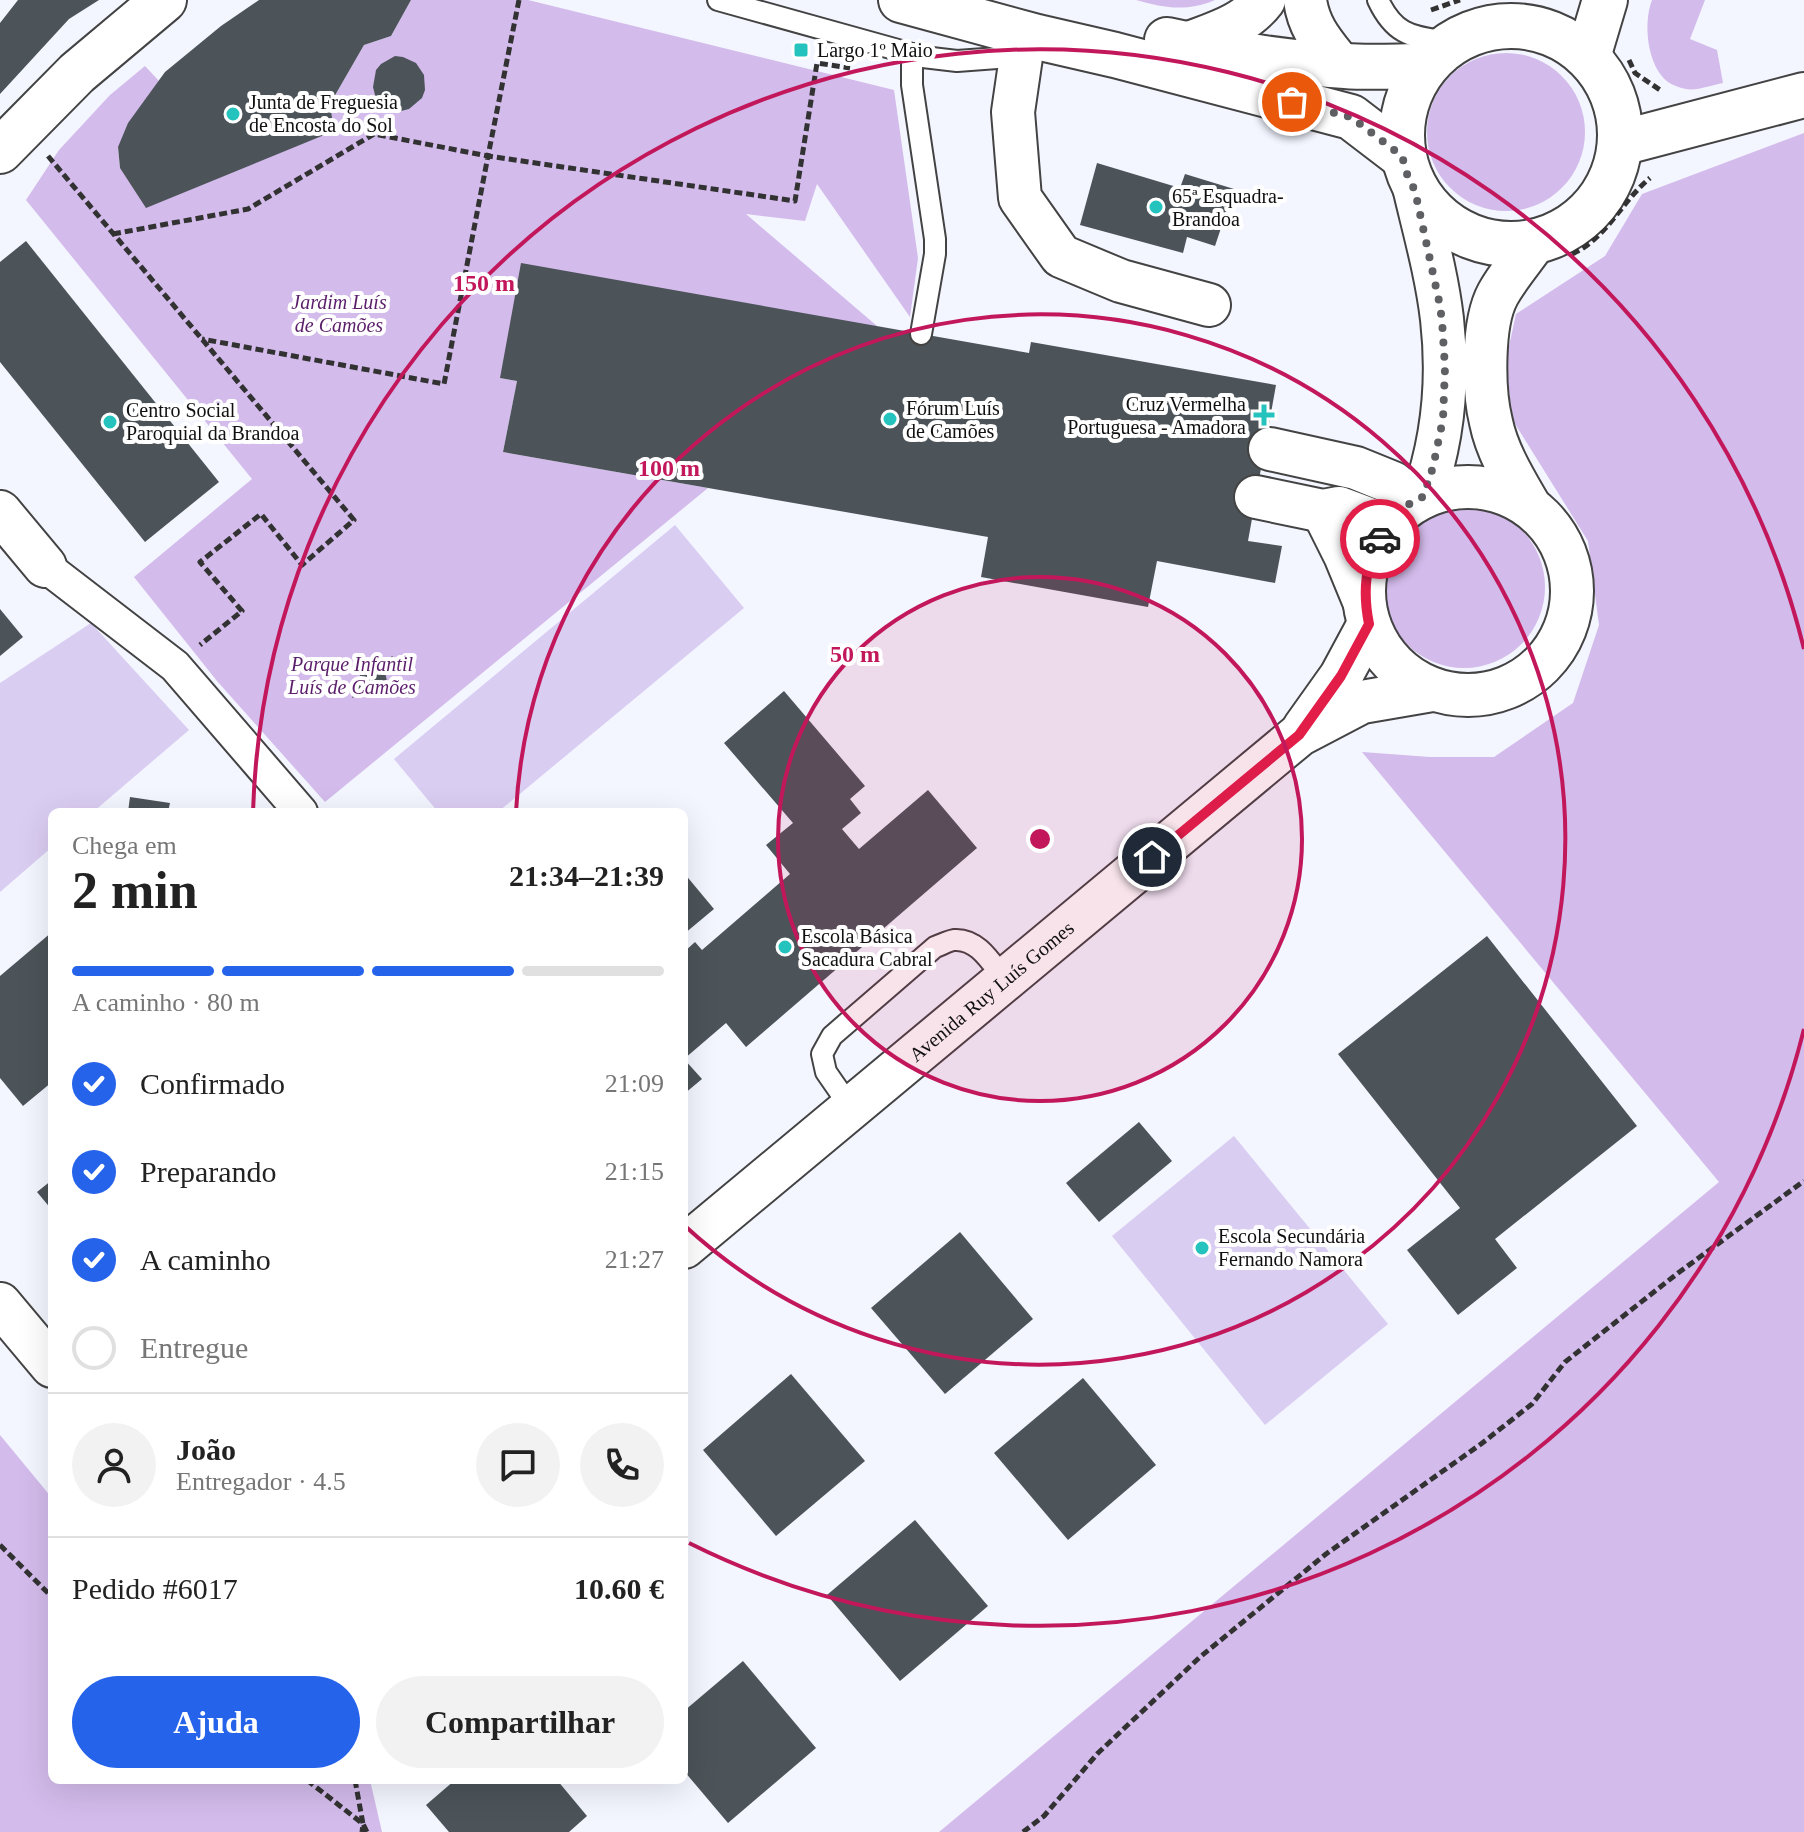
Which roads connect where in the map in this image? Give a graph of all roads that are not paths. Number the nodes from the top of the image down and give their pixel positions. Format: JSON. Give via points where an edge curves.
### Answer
{"nodes":[{"id":1,"x":164,"y":0,"type":"edge"},
{"id":2,"x":718,"y":0,"type":"edge"},
{"id":3,"x":901,"y":0,"type":"edge"},
{"id":4,"x":1008,"y":0,"type":"edge"},
{"id":5,"x":1264,"y":0,"type":"edge"},
{"id":6,"x":1305,"y":0,"type":"edge"},
{"id":7,"x":1378,"y":0,"type":"edge"},
{"id":8,"x":1605,"y":0,"type":"edge"},
{"id":9,"x":1456,"y":25,"type":"edge"},
{"id":10,"x":1187,"y":44,"type":"junction"},
{"id":11,"x":912,"y":54,"type":"junction"},
{"id":12,"x":1115,"y":55,"type":"junction"},
{"id":13,"x":1021,"y":57,"type":"junction"},
{"id":14,"x":1588,"y":57,"type":"junction"},
{"id":15,"x":1341,"y":66,"type":"junction"},
{"id":16,"x":1804,"y":95,"type":"edge"},
{"id":17,"x":11,"y":138,"type":"edge"},
{"id":18,"x":1621,"y":143,"type":"junction"},
{"id":19,"x":1409,"y":173,"type":"junction"},
{"id":20,"x":1551,"y":249,"type":"junction"},
{"id":21,"x":1209,"y":305,"type":"dead end"},
{"id":22,"x":921,"y":334,"type":"dead end"},
{"id":23,"x":1270,"y":449,"type":"dead end"},
{"id":24,"x":1256,"y":497,"type":"dead end"},
{"id":25,"x":1530,"y":507,"type":"junction"},
{"id":26,"x":1408,"y":508,"type":"junction"},
{"id":27,"x":1323,"y":511,"type":"junction"},
{"id":28,"x":0,"y":512,"type":"edge"},
{"id":29,"x":45,"y":566,"type":"joint"},
{"id":30,"x":1367,"y":613,"type":"junction"},
{"id":31,"x":1432,"y":690,"type":"junction"},
{"id":32,"x":1299,"y":735,"type":"junction"},
{"id":33,"x":298,"y":808,"type":"edge"},
{"id":34,"x":1005,"y":980,"type":"junction"},
{"id":35,"x":851,"y":1108,"type":"junction"},
{"id":36,"x":688,"y":1244,"type":"edge"},
{"id":37,"x":0,"y":1304,"type":"edge"},
{"id":38,"x":48,"y":1361,"type":"edge"}],
"edges":[{"from":1,"to":17,"type":"street","via":[[77,73]]},
{"from":2,"to":11,"type":"lane"},
{"from":3,"to":12,"type":"street"},
{"from":4,"to":10,"type":"street"},
{"from":5,"to":10,"type":"street","via":[[1238,24]]},
{"from":6,"to":15,"type":"street","via":[[1308,20]]},
{"from":7,"to":9,"type":"lane","via":[[1402,32],[1416,37]]},
{"from":8,"to":14,"type":"street"},
{"from":9,"to":14,"type":"street","via":[[1521,26],[1558,36]]},
{"from":9,"to":15,"type":"street"},
{"from":9,"to":19,"type":"street","via":[[1409,93],[1401,123]]},
{"from":10,"to":15,"type":"street"},
{"from":11,"to":13,"type":"lane","via":[[957,61]]},
{"from":11,"to":22,"type":"lane","via":[[935,239]]},
{"from":12,"to":13,"type":"lane"},
{"from":12,"to":19,"type":"street","via":[[1351,117]]},
{"from":13,"to":21,"type":"street","via":[[1013,112],[1020,198],[1061,256],[1121,281]]},
{"from":14,"to":18,"type":"street","via":[[1607,82],[1618,112]]},
{"from":16,"to":18,"type":"street"},
{"from":18,"to":20,"type":"street","via":[[1612,177],[1594,207]]},
{"from":19,"to":20,"type":"street","via":[[1437,218],[1466,237]]},
{"from":19,"to":26,"type":"street","via":[[1442,320],[1445,368],[1443,419],[1433,467]]},
{"from":20,"to":25,"type":"street","via":[[1497,296],[1488,327],[1485,370],[1491,423]]},
{"from":23,"to":26,"type":"street","via":[[1356,468],[1393,483]]},
{"from":24,"to":27,"type":"street"},
{"from":25,"to":26,"type":"street","via":[[1502,492],[1472,487],[1441,491]]},
{"from":25,"to":31,"type":"street","via":[[1553,530],[1568,560],[1573,592],[1567,625],[1552,655],[1528,678],[1497,692],[1465,696]]},
{"from":26,"to":27,"type":"street"},
{"from":26,"to":30,"type":"street","via":[[1373,550],[1366,576]]},
{"from":27,"to":30,"type":"street"},
{"from":28,"to":29,"type":"street"},
{"from":29,"to":33,"type":"street","via":[[175,666]]},
{"from":30,"to":31,"type":"street","via":[[1383,652],[1405,675]]},
{"from":30,"to":32,"type":"street","name":"Avenida Ruy Luís Gomes","via":[[1341,676]]},
{"from":31,"to":32,"type":"street","name":"Avenida Ruy Luís Gomes","via":[[1362,702]]},
{"from":32,"to":34,"type":"street","name":"Avenida Ruy Luís Gomes"},
{"from":34,"to":35,"type":"street","name":"Avenida Ruy Luís Gomes"},
{"from":34,"to":35,"type":"lane","via":[[970,942],[953,940],[935,947],[832,1036],[822,1054],[826,1072]]},
{"from":35,"to":36,"type":"street","name":"Avenida Ruy Luís Gomes"},
{"from":37,"to":38,"type":"street"}]}
